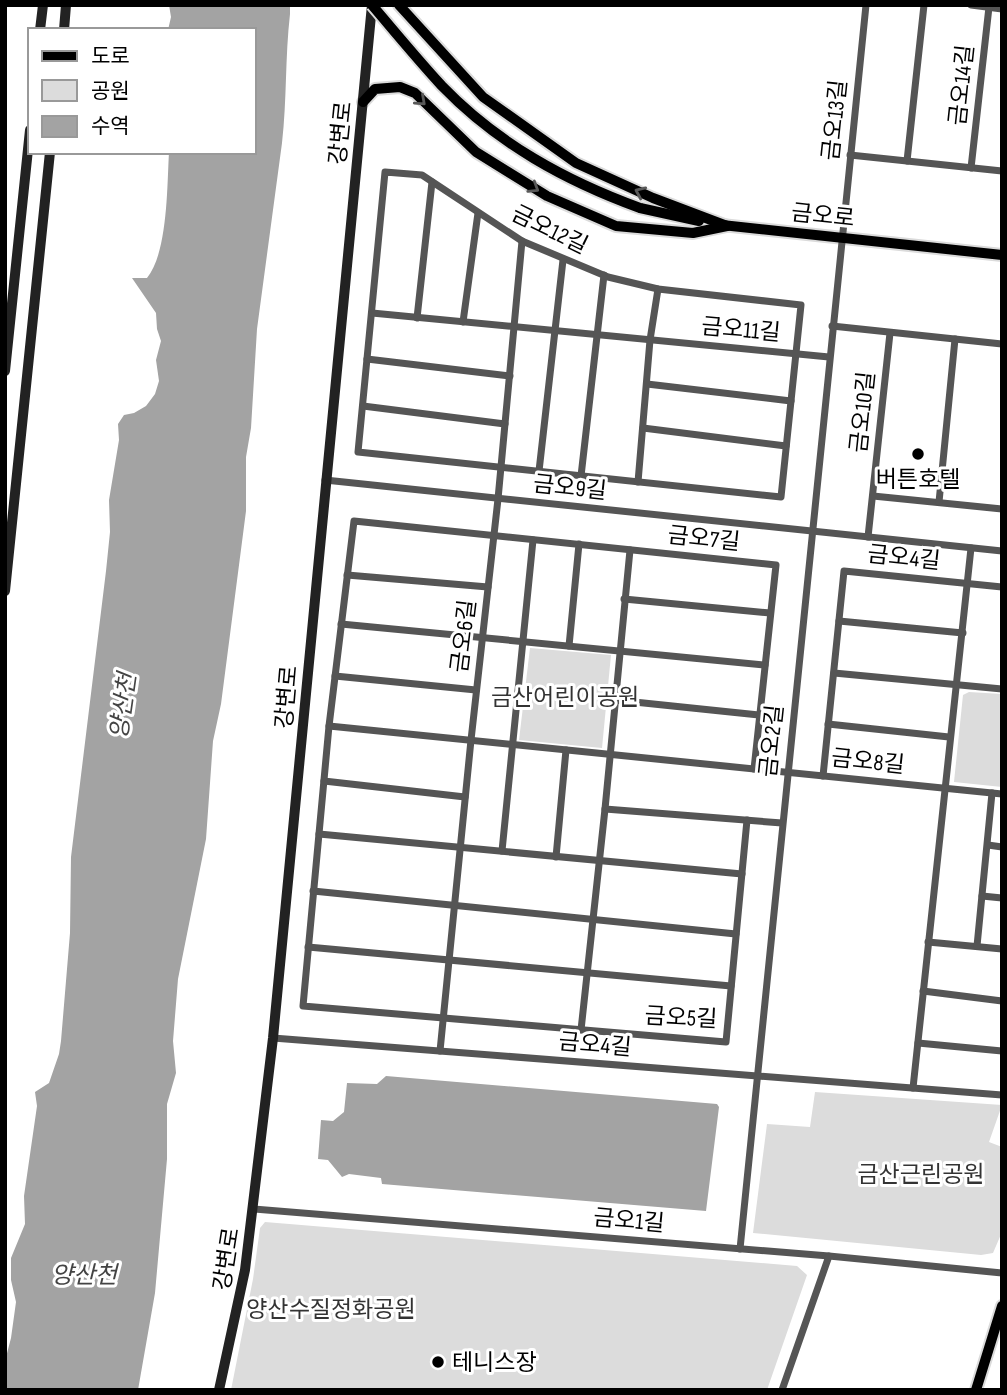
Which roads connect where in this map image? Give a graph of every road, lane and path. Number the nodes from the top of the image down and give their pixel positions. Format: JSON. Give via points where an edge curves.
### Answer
{"nodes":[{"id":1,"x":43,"y":5,"type":"edge"},
{"id":2,"x":66,"y":5,"type":"edge"},
{"id":3,"x":372,"y":5,"type":"edge"},
{"id":4,"x":399,"y":5,"type":"edge"},
{"id":5,"x":866,"y":5,"type":"edge"},
{"id":6,"x":924,"y":5,"type":"edge"},
{"id":7,"x":971,"y":5,"type":"edge"},
{"id":8,"x":989,"y":7,"type":"junction"},
{"id":9,"x":1002,"y":9,"type":"edge"},
{"id":10,"x":40,"y":28,"type":"edge"},
{"id":11,"x":64,"y":28,"type":"edge"},
{"id":12,"x":363,"y":102,"type":"junction"},
{"id":13,"x":28,"y":148,"type":"edge"},
{"id":14,"x":50,"y":154,"type":"edge"},
{"id":15,"x":850,"y":155,"type":"junction"},
{"id":16,"x":907,"y":161,"type":"junction"},
{"id":17,"x":971,"y":168,"type":"junction"},
{"id":18,"x":1002,"y":171,"type":"edge"},
{"id":19,"x":432,"y":182,"type":"junction"},
{"id":20,"x":478,"y":214,"type":"junction"},
{"id":21,"x":727,"y":226,"type":"junction"},
{"id":22,"x":840,"y":238,"type":"junction"},
{"id":23,"x":522,"y":241,"type":"junction"},
{"id":24,"x":1002,"y":255,"type":"edge"},
{"id":25,"x":563,"y":260,"type":"junction"},
{"id":26,"x":604,"y":275,"type":"junction"},
{"id":27,"x":658,"y":289,"type":"junction"},
{"id":28,"x":372,"y":313,"type":"junction"},
{"id":29,"x":417,"y":318,"type":"junction"},
{"id":30,"x":463,"y":322,"type":"junction"},
{"id":31,"x":8,"y":323,"type":"edge"},
{"id":32,"x":832,"y":326,"type":"junction"},
{"id":33,"x":514,"y":327,"type":"junction"},
{"id":34,"x":555,"y":331,"type":"junction"},
{"id":35,"x":890,"y":332,"type":"junction"},
{"id":36,"x":597,"y":335,"type":"junction"},
{"id":37,"x":955,"y":339,"type":"junction"},
{"id":38,"x":650,"y":340,"type":"junction"},
{"id":39,"x":1002,"y":344,"type":"edge"},
{"id":40,"x":796,"y":354,"type":"junction"},
{"id":41,"x":829,"y":357,"type":"junction"},
{"id":42,"x":367,"y":359,"type":"junction"},
{"id":43,"x":5,"y":371,"type":"edge"},
{"id":44,"x":510,"y":376,"type":"junction"},
{"id":45,"x":647,"y":384,"type":"junction"},
{"id":46,"x":791,"y":401,"type":"junction"},
{"id":47,"x":363,"y":405,"type":"junction"},
{"id":48,"x":505,"y":424,"type":"junction"},
{"id":49,"x":643,"y":428,"type":"junction"},
{"id":50,"x":786,"y":446,"type":"junction"},
{"id":51,"x":501,"y":467,"type":"junction"},
{"id":52,"x":539,"y":471,"type":"junction"},
{"id":53,"x":581,"y":475,"type":"junction"},
{"id":54,"x":325,"y":480,"type":"junction"},
{"id":55,"x":638,"y":482,"type":"junction"},
{"id":56,"x":873,"y":496,"type":"junction"},
{"id":57,"x":498,"y":499,"type":"junction"},
{"id":58,"x":939,"y":502,"type":"junction"},
{"id":59,"x":1002,"y":509,"type":"edge"},
{"id":60,"x":811,"y":531,"type":"junction"},
{"id":61,"x":494,"y":536,"type":"junction"},
{"id":62,"x":869,"y":537,"type":"junction"},
{"id":63,"x":533,"y":540,"type":"junction"},
{"id":64,"x":579,"y":544,"type":"junction"},
{"id":65,"x":971,"y":548,"type":"junction"},
{"id":66,"x":629,"y":550,"type":"junction"},
{"id":67,"x":1002,"y":551,"type":"edge"},
{"id":68,"x":347,"y":575,"type":"junction"},
{"id":69,"x":968,"y":583,"type":"junction"},
{"id":70,"x":488,"y":587,"type":"junction"},
{"id":71,"x":1002,"y":587,"type":"edge"},
{"id":72,"x":5,"y":591,"type":"edge"},
{"id":73,"x":625,"y":599,"type":"junction"},
{"id":74,"x":770,"y":613,"type":"junction"},
{"id":75,"x":839,"y":621,"type":"junction"},
{"id":76,"x":341,"y":624,"type":"junction"},
{"id":77,"x":963,"y":633,"type":"junction"},
{"id":78,"x":482,"y":638,"type":"junction"},
{"id":79,"x":524,"y":642,"type":"junction"},
{"id":80,"x":569,"y":646,"type":"junction"},
{"id":81,"x":620,"y":651,"type":"junction"},
{"id":82,"x":765,"y":665,"type":"junction"},
{"id":83,"x":834,"y":673,"type":"junction"},
{"id":84,"x":335,"y":676,"type":"junction"},
{"id":85,"x":955,"y":684,"type":"junction"},
{"id":86,"x":1002,"y":689,"type":"edge"},
{"id":87,"x":476,"y":691,"type":"junction"},
{"id":88,"x":615,"y":700,"type":"junction"},
{"id":89,"x":760,"y":715,"type":"junction"},
{"id":90,"x":828,"y":724,"type":"junction"},
{"id":91,"x":329,"y":726,"type":"junction"},
{"id":92,"x":950,"y":737,"type":"junction"},
{"id":93,"x":471,"y":740,"type":"junction"},
{"id":94,"x":514,"y":745,"type":"junction"},
{"id":95,"x":566,"y":750,"type":"junction"},
{"id":96,"x":609,"y":754,"type":"junction"},
{"id":97,"x":754,"y":769,"type":"junction"},
{"id":98,"x":787,"y":772,"type":"junction"},
{"id":99,"x":823,"y":776,"type":"junction"},
{"id":100,"x":324,"y":781,"type":"junction"},
{"id":101,"x":944,"y":788,"type":"junction"},
{"id":102,"x":992,"y":793,"type":"junction"},
{"id":103,"x":1002,"y":794,"type":"edge"},
{"id":104,"x":465,"y":797,"type":"junction"},
{"id":105,"x":605,"y":809,"type":"junction"},
{"id":106,"x":747,"y":820,"type":"junction"},
{"id":107,"x":782,"y":823,"type":"junction"},
{"id":108,"x":319,"y":834,"type":"junction"},
{"id":109,"x":988,"y":845,"type":"junction"},
{"id":110,"x":460,"y":847,"type":"junction"},
{"id":111,"x":1002,"y":847,"type":"edge"},
{"id":112,"x":502,"y":851,"type":"junction"},
{"id":113,"x":556,"y":856,"type":"junction"},
{"id":114,"x":600,"y":861,"type":"junction"},
{"id":115,"x":742,"y":874,"type":"junction"},
{"id":116,"x":313,"y":891,"type":"junction"},
{"id":117,"x":982,"y":896,"type":"junction"},
{"id":118,"x":1002,"y":898,"type":"edge"},
{"id":119,"x":454,"y":905,"type":"junction"},
{"id":120,"x":593,"y":920,"type":"junction"},
{"id":121,"x":736,"y":934,"type":"junction"},
{"id":122,"x":928,"y":942,"type":"junction"},
{"id":123,"x":976,"y":946,"type":"junction"},
{"id":124,"x":308,"y":947,"type":"junction"},
{"id":125,"x":1002,"y":949,"type":"edge"},
{"id":126,"x":449,"y":960,"type":"junction"},
{"id":127,"x":587,"y":973,"type":"junction"},
{"id":128,"x":732,"y":986,"type":"junction"},
{"id":129,"x":923,"y":992,"type":"junction"},
{"id":130,"x":1002,"y":1001,"type":"edge"},
{"id":131,"x":443,"y":1018,"type":"junction"},
{"id":132,"x":581,"y":1030,"type":"junction"},
{"id":133,"x":273,"y":1038,"type":"junction"},
{"id":134,"x":918,"y":1043,"type":"junction"},
{"id":135,"x":440,"y":1051,"type":"junction"},
{"id":136,"x":1002,"y":1051,"type":"edge"},
{"id":137,"x":757,"y":1076,"type":"junction"},
{"id":138,"x":913,"y":1088,"type":"junction"},
{"id":139,"x":1002,"y":1095,"type":"edge"},
{"id":140,"x":253,"y":1209,"type":"junction"},
{"id":141,"x":740,"y":1249,"type":"junction"},
{"id":142,"x":829,"y":1256,"type":"junction"},
{"id":143,"x":1002,"y":1273,"type":"edge"},
{"id":144,"x":1002,"y":1306,"type":"edge"},
{"id":145,"x":219,"y":1390,"type":"edge"},
{"id":146,"x":782,"y":1390,"type":"edge"},
{"id":147,"x":976,"y":1390,"type":"edge"}],
"edges":[{"from":1,"to":10,"type":"street"},
{"from":2,"to":11,"type":"street"},
{"from":3,"to":12,"type":"street","name":"강변로"},
{"from":3,"to":21,"type":"main road","name":"금오로","bridge":true,"via":[[443,86],[520,151],[564,177],[640,208]]},
{"from":21,"to":4,"type":"main road","one_way":true,"via":[[576,163],[483,97]]},
{"from":5,"to":15,"type":"street","name":"금오13길"},
{"from":6,"to":16,"type":"street","name":"금오14길"},
{"from":7,"to":8,"type":"street"},
{"from":8,"to":9,"type":"street"},
{"from":8,"to":17,"type":"street","name":"금오14길"},
{"from":12,"to":21,"type":"main road","one_way":true,"via":[[375,89],[400,87],[415,93],[475,152],[547,196],[616,226],[693,233]]},
{"from":12,"to":54,"type":"street","name":"강변로"},
{"from":13,"to":31,"type":"street"},
{"from":14,"to":72,"type":"street"},
{"from":15,"to":16,"type":"street"},
{"from":15,"to":22,"type":"street","name":"금오13길"},
{"from":16,"to":17,"type":"street"},
{"from":17,"to":18,"type":"street"},
{"from":19,"to":20,"type":"street","name":"금오12길"},
{"from":19,"to":28,"type":"street","name":"금오12길","via":[[422,175],[385,172]]},
{"from":19,"to":29,"type":"street"},
{"from":20,"to":23,"type":"street","name":"금오12길"},
{"from":20,"to":30,"type":"street"},
{"from":21,"to":22,"type":"main road","name":"금오로"},
{"from":22,"to":24,"type":"main road","name":"금오로"},
{"from":22,"to":32,"type":"street","name":"금오2길"},
{"from":23,"to":25,"type":"street","name":"금오12길"},
{"from":23,"to":33,"type":"street"},
{"from":25,"to":26,"type":"street","name":"금오12길"},
{"from":25,"to":34,"type":"street"},
{"from":26,"to":27,"type":"street","name":"금오12길"},
{"from":26,"to":36,"type":"street"},
{"from":27,"to":38,"type":"street"},
{"from":27,"to":40,"type":"street","name":"금오12길","via":[[801,305]]},
{"from":28,"to":29,"type":"street","name":"금오11길"},
{"from":28,"to":42,"type":"street","name":"금오12길"},
{"from":29,"to":30,"type":"street","name":"금오11길"},
{"from":30,"to":33,"type":"street","name":"금오11길"},
{"from":31,"to":43,"type":"street"},
{"from":32,"to":35,"type":"street"},
{"from":32,"to":41,"type":"street","name":"금오2길"},
{"from":33,"to":34,"type":"street","name":"금오11길"},
{"from":33,"to":44,"type":"street"},
{"from":34,"to":36,"type":"street","name":"금오11길"},
{"from":34,"to":52,"type":"street"},
{"from":35,"to":37,"type":"street"},
{"from":35,"to":56,"type":"street","name":"금오10길"},
{"from":36,"to":38,"type":"street","name":"금오11길"},
{"from":36,"to":53,"type":"street"},
{"from":37,"to":39,"type":"street"},
{"from":37,"to":58,"type":"street"},
{"from":38,"to":40,"type":"street","name":"금오11길"},
{"from":38,"to":45,"type":"street"},
{"from":40,"to":41,"type":"street","name":"금오11길"},
{"from":40,"to":46,"type":"street","name":"금오12길"},
{"from":41,"to":60,"type":"street","name":"금오2길"},
{"from":42,"to":44,"type":"street"},
{"from":42,"to":47,"type":"street","name":"금오12길"},
{"from":44,"to":48,"type":"street"},
{"from":45,"to":46,"type":"street"},
{"from":45,"to":49,"type":"street"},
{"from":46,"to":50,"type":"street","name":"금오12길"},
{"from":47,"to":48,"type":"street"},
{"from":47,"to":51,"type":"street","name":"금오12길","via":[[358,452]]},
{"from":48,"to":51,"type":"street"},
{"from":49,"to":50,"type":"street"},
{"from":49,"to":55,"type":"street"},
{"from":50,"to":55,"type":"street","name":"금오12길","via":[[781,497]]},
{"from":51,"to":52,"type":"street","name":"금오12길"},
{"from":51,"to":57,"type":"street","name":"금오6길"},
{"from":52,"to":53,"type":"street","name":"금오12길"},
{"from":53,"to":55,"type":"street","name":"금오12길"},
{"from":54,"to":57,"type":"street","name":"금오9길"},
{"from":54,"to":133,"type":"street","name":"강변로"},
{"from":56,"to":58,"type":"street"},
{"from":56,"to":62,"type":"street","name":"금오10길"},
{"from":57,"to":60,"type":"street","name":"금오9길"},
{"from":57,"to":61,"type":"street","name":"금오6길"},
{"from":58,"to":59,"type":"street"},
{"from":60,"to":62,"type":"street"},
{"from":60,"to":98,"type":"street","name":"금오2길"},
{"from":61,"to":63,"type":"street","name":"금오7길"},
{"from":61,"to":68,"type":"street","name":"금오7길","via":[[354,521]]},
{"from":61,"to":70,"type":"street","name":"금오6길"},
{"from":62,"to":65,"type":"street"},
{"from":63,"to":64,"type":"street","name":"금오7길"},
{"from":63,"to":79,"type":"street"},
{"from":64,"to":66,"type":"street","name":"금오7길"},
{"from":64,"to":80,"type":"street"},
{"from":65,"to":67,"type":"street"},
{"from":65,"to":69,"type":"street","name":"금오4길"},
{"from":66,"to":73,"type":"street"},
{"from":66,"to":74,"type":"street","name":"금오7길","via":[[776,565]]},
{"from":68,"to":70,"type":"street"},
{"from":68,"to":76,"type":"street","name":"금오7길"},
{"from":69,"to":71,"type":"street","name":"금오4길"},
{"from":69,"to":75,"type":"street","name":"금오4길","via":[[844,571]]},
{"from":69,"to":77,"type":"street","name":"금오4길"},
{"from":70,"to":78,"type":"street","name":"금오6길"},
{"from":73,"to":74,"type":"street"},
{"from":73,"to":81,"type":"street"},
{"from":74,"to":82,"type":"street","name":"금오7길"},
{"from":75,"to":77,"type":"street"},
{"from":75,"to":83,"type":"street","name":"금오4길"},
{"from":76,"to":78,"type":"street"},
{"from":76,"to":84,"type":"street","name":"금오7길"},
{"from":77,"to":85,"type":"street","name":"금오4길"},
{"from":78,"to":79,"type":"street"},
{"from":78,"to":87,"type":"street","name":"금오6길"},
{"from":79,"to":80,"type":"street"},
{"from":79,"to":94,"type":"street"},
{"from":80,"to":81,"type":"street"},
{"from":81,"to":82,"type":"street"},
{"from":81,"to":88,"type":"street"},
{"from":82,"to":89,"type":"street","name":"금오7길"},
{"from":83,"to":85,"type":"street"},
{"from":83,"to":90,"type":"street","name":"금오4길"},
{"from":84,"to":87,"type":"street"},
{"from":84,"to":91,"type":"street","name":"금오7길"},
{"from":85,"to":86,"type":"street"},
{"from":85,"to":92,"type":"street"},
{"from":87,"to":93,"type":"street","name":"금오6길"},
{"from":88,"to":89,"type":"street"},
{"from":88,"to":96,"type":"street"},
{"from":89,"to":97,"type":"street","name":"금오7길"},
{"from":90,"to":92,"type":"street"},
{"from":90,"to":99,"type":"street","name":"금오4길"},
{"from":91,"to":93,"type":"street"},
{"from":91,"to":100,"type":"street","name":"금오5길"},
{"from":92,"to":101,"type":"street"},
{"from":93,"to":94,"type":"street"},
{"from":93,"to":104,"type":"street"},
{"from":94,"to":95,"type":"street"},
{"from":94,"to":112,"type":"street"},
{"from":95,"to":96,"type":"street"},
{"from":95,"to":113,"type":"street"},
{"from":96,"to":97,"type":"street"},
{"from":96,"to":105,"type":"street"},
{"from":97,"to":98,"type":"street"},
{"from":98,"to":99,"type":"street","name":"금오8길"},
{"from":98,"to":107,"type":"street","name":"금오2길"},
{"from":99,"to":101,"type":"street","name":"금오8길"},
{"from":100,"to":104,"type":"street"},
{"from":100,"to":108,"type":"street","name":"금오5길"},
{"from":101,"to":102,"type":"street","name":"금오8길"},
{"from":101,"to":122,"type":"street"},
{"from":102,"to":103,"type":"street","name":"금오8길"},
{"from":102,"to":109,"type":"street"},
{"from":104,"to":110,"type":"street"},
{"from":105,"to":106,"type":"street"},
{"from":105,"to":114,"type":"street"},
{"from":106,"to":107,"type":"street"},
{"from":106,"to":115,"type":"street","name":"금오5길"},
{"from":107,"to":137,"type":"street","name":"금오2길"},
{"from":108,"to":110,"type":"street"},
{"from":108,"to":116,"type":"street","name":"금오5길"},
{"from":109,"to":111,"type":"street"},
{"from":109,"to":117,"type":"street"},
{"from":110,"to":112,"type":"street"},
{"from":110,"to":119,"type":"street"},
{"from":112,"to":113,"type":"street"},
{"from":113,"to":114,"type":"street"},
{"from":114,"to":115,"type":"street"},
{"from":114,"to":120,"type":"street"},
{"from":115,"to":121,"type":"street","name":"금오5길"},
{"from":116,"to":119,"type":"street"},
{"from":116,"to":124,"type":"street","name":"금오5길"},
{"from":117,"to":118,"type":"street"},
{"from":117,"to":123,"type":"street"},
{"from":119,"to":120,"type":"street"},
{"from":119,"to":126,"type":"street"},
{"from":120,"to":121,"type":"street"},
{"from":120,"to":127,"type":"street"},
{"from":121,"to":128,"type":"street","name":"금오5길"},
{"from":122,"to":123,"type":"street"},
{"from":122,"to":129,"type":"street"},
{"from":123,"to":125,"type":"street"},
{"from":124,"to":126,"type":"street","name":"금오5길"},
{"from":124,"to":131,"type":"street","name":"금오5길","via":[[303,1006]]},
{"from":126,"to":127,"type":"street","name":"금오5길"},
{"from":126,"to":131,"type":"street"},
{"from":127,"to":128,"type":"street","name":"금오5길"},
{"from":127,"to":132,"type":"street"},
{"from":128,"to":132,"type":"street","name":"금오5길","via":[[726,1042]]},
{"from":129,"to":130,"type":"street"},
{"from":129,"to":134,"type":"street"},
{"from":131,"to":132,"type":"street","name":"금오5길"},
{"from":131,"to":135,"type":"street"},
{"from":133,"to":135,"type":"street","name":"금오4길"},
{"from":133,"to":140,"type":"street","name":"강변로"},
{"from":134,"to":136,"type":"street"},
{"from":134,"to":138,"type":"street"},
{"from":135,"to":137,"type":"street","name":"금오4길"},
{"from":137,"to":138,"type":"street","name":"금오4길"},
{"from":137,"to":141,"type":"street","name":"금오2길"},
{"from":138,"to":139,"type":"street","name":"금오4길"},
{"from":140,"to":141,"type":"street","name":"금오1길"},
{"from":140,"to":145,"type":"street","name":"강변로"},
{"from":141,"to":142,"type":"street","name":"금오1길"},
{"from":142,"to":143,"type":"street","name":"금오1길"},
{"from":142,"to":146,"type":"street"},
{"from":144,"to":147,"type":"main road"}]}
